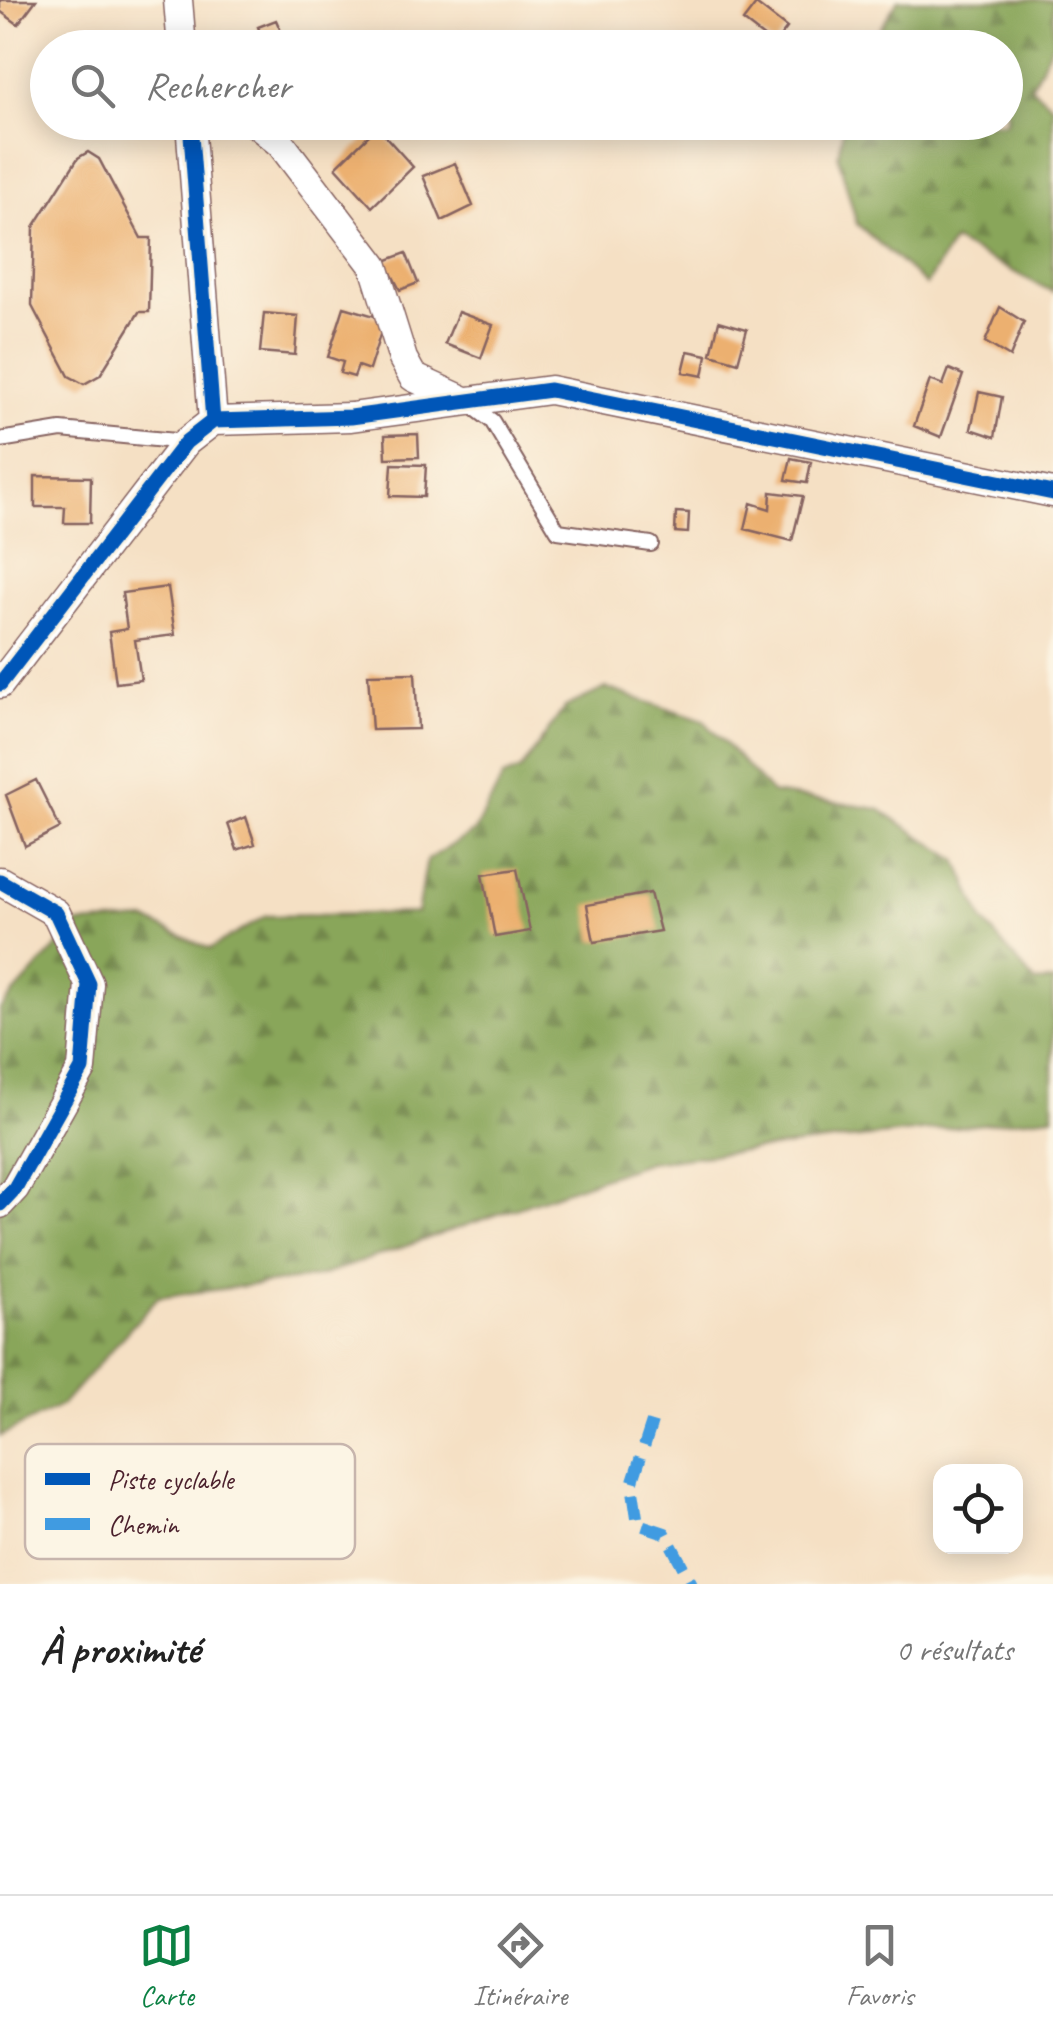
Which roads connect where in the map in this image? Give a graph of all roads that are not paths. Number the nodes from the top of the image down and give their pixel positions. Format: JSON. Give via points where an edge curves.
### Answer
{"nodes":[{"id":1,"x":178,"y":0,"type":"edge"},
{"id":2,"x":180,"y":30,"type":"edge"},
{"id":3,"x":191,"y":140,"type":"edge"},
{"id":4,"x":276,"y":140,"type":"edge"},
{"id":5,"x":466,"y":402,"type":"junction"},
{"id":6,"x":213,"y":421,"type":"junction"},
{"id":7,"x":0,"y":440,"type":"edge"},
{"id":8,"x":186,"y":442,"type":"junction"},
{"id":9,"x":1053,"y":493,"type":"edge"},
{"id":10,"x":651,"y":544,"type":"dead end"},
{"id":11,"x":0,"y":684,"type":"edge"},
{"id":12,"x":0,"y":881,"type":"edge"},
{"id":13,"x":0,"y":1204,"type":"edge"}],
"edges":[{"from":1,"to":2,"type":"street"},
{"from":3,"to":6,"type":"street"},
{"from":4,"to":5,"type":"street","via":[[374,266],[414,377]]},
{"from":5,"to":6,"type":"street","via":[[351,417]]},
{"from":5,"to":9,"type":"street","via":[[550,390]]},
{"from":5,"to":10,"type":"lane","via":[[492,422],[558,530]]},
{"from":6,"to":8,"type":"street"},
{"from":7,"to":8,"type":"lane","via":[[61,430]]},
{"from":8,"to":11,"type":"street"},
{"from":12,"to":13,"type":"street","via":[[56,912],[88,984],[82,1068]]}]}
